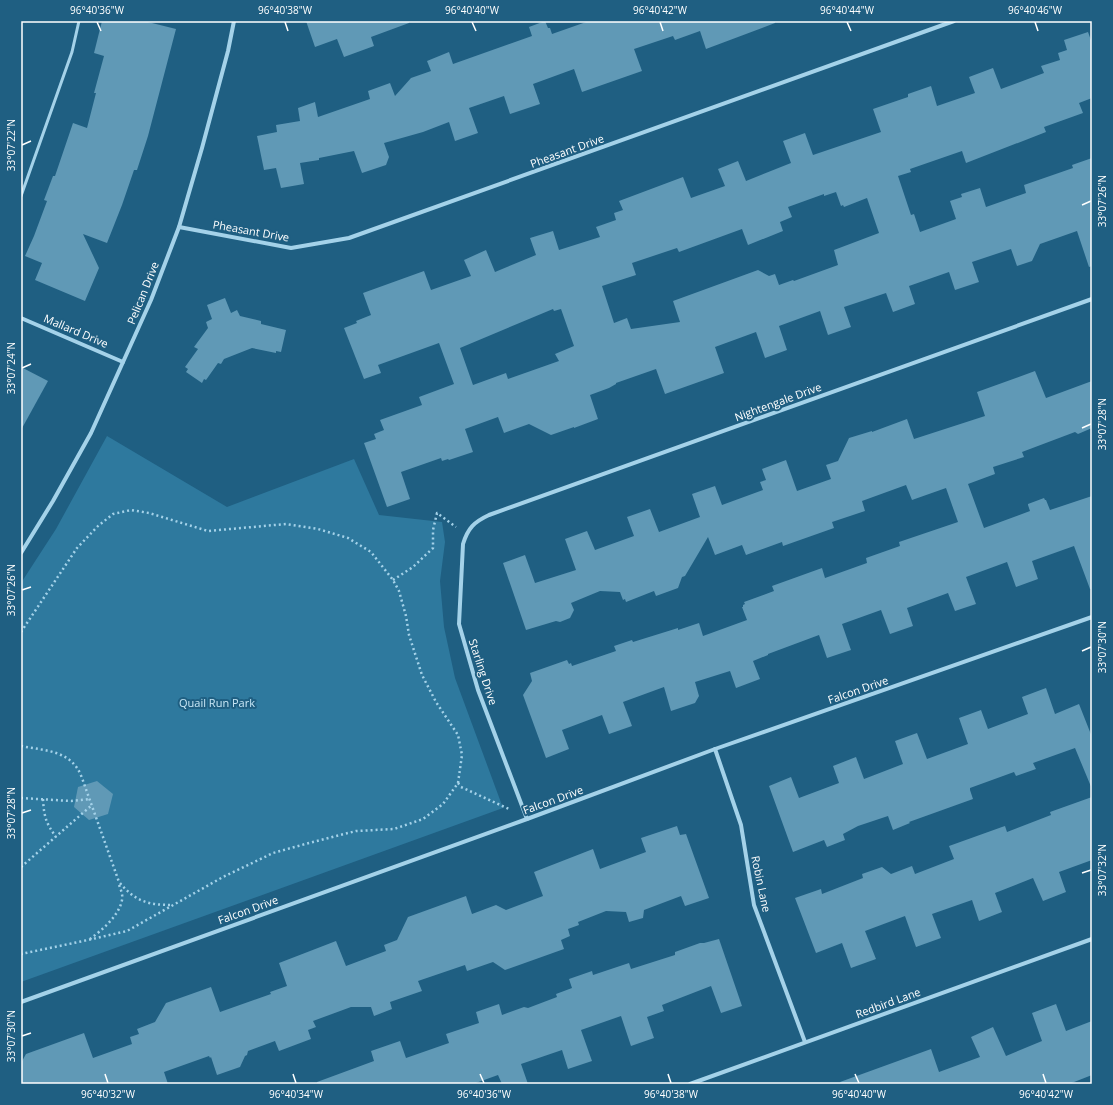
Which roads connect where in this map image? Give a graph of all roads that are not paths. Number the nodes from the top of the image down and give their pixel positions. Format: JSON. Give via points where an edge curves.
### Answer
{"nodes":[{"id":1,"x":79,"y":21,"type":"edge"},
{"id":2,"x":234,"y":21,"type":"edge"},
{"id":3,"x":954,"y":21,"type":"edge"},
{"id":4,"x":21,"y":196,"type":"edge"},
{"id":5,"x":178,"y":227,"type":"junction"},
{"id":6,"x":1092,"y":299,"type":"edge"},
{"id":7,"x":21,"y":318,"type":"edge"},
{"id":8,"x":123,"y":362,"type":"junction"},
{"id":9,"x":472,"y":526,"type":"joint"},
{"id":10,"x":21,"y":553,"type":"edge"},
{"id":11,"x":1092,"y":617,"type":"edge"},
{"id":12,"x":715,"y":749,"type":"junction"},
{"id":13,"x":527,"y":819,"type":"junction"},
{"id":14,"x":1092,"y":939,"type":"edge"},
{"id":15,"x":21,"y":1002,"type":"edge"},
{"id":16,"x":805,"y":1042,"type":"junction"},
{"id":17,"x":690,"y":1084,"type":"edge"}],
"edges":[{"from":1,"to":4,"type":"lane","via":[[72,52]]},
{"from":2,"to":5,"type":"street","name":"Pelican Drive","via":[[202,148]]},
{"from":3,"to":5,"type":"street","name":"Pheasant Drive","via":[[349,238],[291,248]]},
{"from":5,"to":8,"type":"street","name":"Pelican Drive","via":[[151,300]]},
{"from":6,"to":9,"type":"street","name":"Nightengale Drive","via":[[489,516]]},
{"from":7,"to":8,"type":"street","name":"Mallard Drive"},
{"from":8,"to":10,"type":"street","name":"Pelican Drive","via":[[91,432],[54,501]]},
{"from":9,"to":13,"type":"street","name":"Starling Drive","via":[[463,544],[459,624],[478,690]]},
{"from":11,"to":12,"type":"street","name":"Falcon Drive"},
{"from":12,"to":13,"type":"street","name":"Falcon Drive"},
{"from":12,"to":16,"type":"street","name":"Robin Lane","via":[[740,825],[754,904]]},
{"from":13,"to":15,"type":"street","name":"Falcon Drive"},
{"from":14,"to":16,"type":"street","name":"Redbird Lane"},
{"from":16,"to":17,"type":"street","name":"Redbird Lane"}]}
